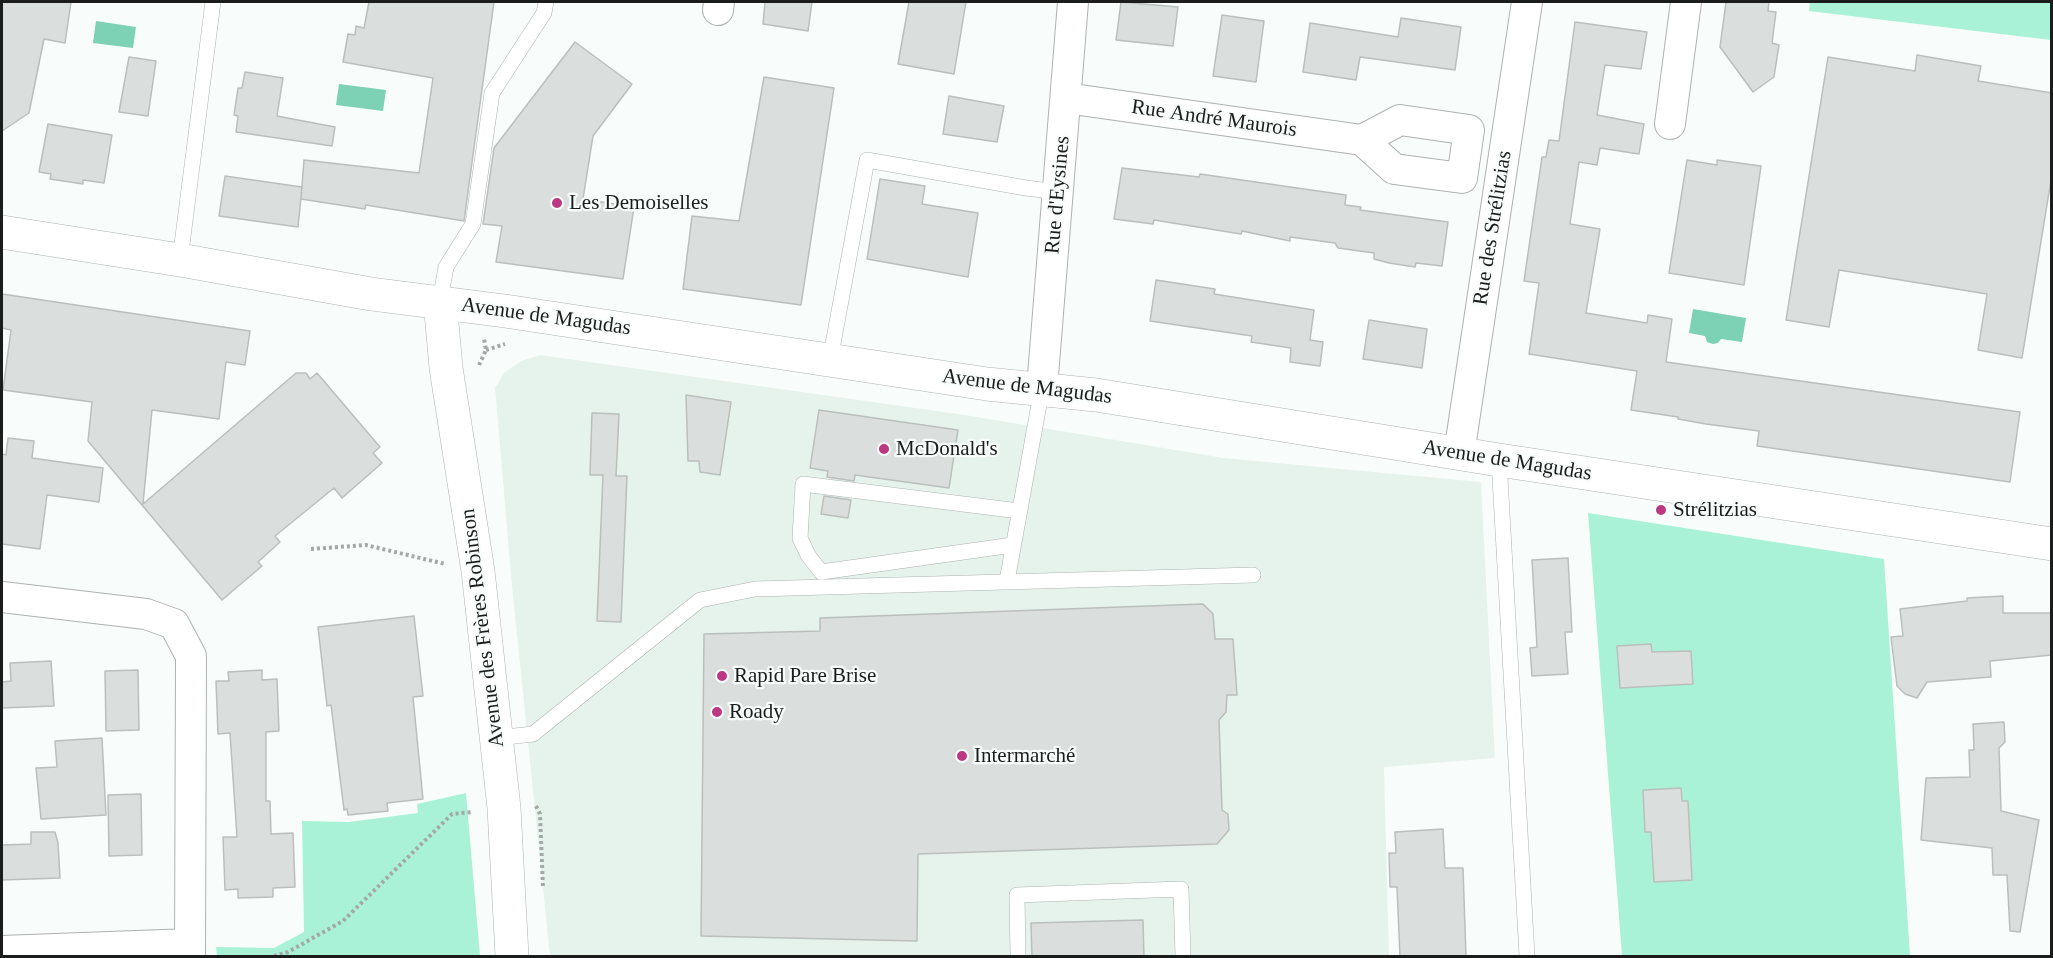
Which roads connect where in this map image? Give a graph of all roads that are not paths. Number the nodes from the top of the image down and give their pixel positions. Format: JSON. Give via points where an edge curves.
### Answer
{"nodes":[{"id":1,"x":213,"y":2,"type":"edge"},
{"id":2,"x":546,"y":2,"type":"edge"},
{"id":3,"x":1073,"y":2,"type":"edge"},
{"id":4,"x":1527,"y":2,"type":"edge"},
{"id":5,"x":1686,"y":2,"type":"edge"},
{"id":6,"x":1066,"y":98,"type":"junction"},
{"id":7,"x":1670,"y":124,"type":"dead end"},
{"id":8,"x":1362,"y":140,"type":"dead end"},
{"id":9,"x":1058,"y":192,"type":"junction"},
{"id":10,"x":2,"y":232,"type":"edge"},
{"id":11,"x":180,"y":260,"type":"junction"},
{"id":12,"x":440,"y":302,"type":"junction"},
{"id":13,"x":830,"y":360,"type":"junction"},
{"id":14,"x":1042,"y":388,"type":"junction"},
{"id":15,"x":1459,"y":454,"type":"junction"},
{"id":16,"x":1499,"y":460,"type":"junction"},
{"id":17,"x":1018,"y":510,"type":"junction"},
{"id":18,"x":2052,"y":544,"type":"edge"},
{"id":19,"x":1013,"y":545,"type":"junction"},
{"id":20,"x":1253,"y":575,"type":"dead end"},
{"id":21,"x":1007,"y":581,"type":"junction"},
{"id":22,"x":2,"y":597,"type":"edge"},
{"id":23,"x":497,"y":738,"type":"junction"},
{"id":24,"x":190,"y":950,"type":"edge"},
{"id":25,"x":2,"y":951,"type":"edge"},
{"id":26,"x":512,"y":957,"type":"edge"},
{"id":27,"x":1018,"y":957,"type":"edge"},
{"id":28,"x":1183,"y":957,"type":"edge"},
{"id":29,"x":1527,"y":957,"type":"edge"}],
"edges":[{"from":1,"to":11,"type":"lane"},
{"from":2,"to":12,"type":"lane","via":[[544,13],[492,93],[473,224],[446,267]]},
{"from":3,"to":6,"type":"street","name":"Rue d'Eysines"},
{"from":4,"to":15,"type":"street","name":"Rue des Strélitzias"},
{"from":5,"to":7,"type":"street"},
{"from":6,"to":8,"type":"street","name":"Rue André Maurois"},
{"from":6,"to":9,"type":"street","name":"Rue d'Eysines"},
{"from":9,"to":13,"type":"lane","via":[[867,160]]},
{"from":9,"to":14,"type":"street","name":"Rue d'Eysines"},
{"from":10,"to":11,"type":"main road","name":"Avenue de Magudas"},
{"from":11,"to":12,"type":"main road","name":"Avenue de Magudas","via":[[371,294]]},
{"from":12,"to":13,"type":"main road","name":"Avenue de Magudas"},
{"from":12,"to":23,"type":"main road","name":"Avenue des Frères Robinson"},
{"from":13,"to":14,"type":"main road","name":"Avenue de Magudas","via":[[987,384]]},
{"from":14,"to":15,"type":"main road","name":"Avenue de Magudas"},
{"from":14,"to":17,"type":"lane"},
{"from":15,"to":16,"type":"main road","name":"Avenue de Magudas"},
{"from":16,"to":18,"type":"main road","name":"Avenue de Magudas"},
{"from":16,"to":29,"type":"lane"},
{"from":17,"to":19,"type":"lane"},
{"from":17,"to":19,"type":"lane","via":[[803,484],[800,538],[821,572]]},
{"from":19,"to":21,"type":"lane"},
{"from":20,"to":21,"type":"lane"},
{"from":21,"to":23,"type":"lane","via":[[754,589],[700,600],[534,734]]},
{"from":22,"to":24,"type":"street","via":[[146,614],[174,624],[192,656]]},
{"from":23,"to":26,"type":"main road","name":"Avenue des Frères Robinson"},
{"from":24,"to":25,"type":"street"},
{"from":27,"to":28,"type":"lane","via":[[1017,895],[1181,889]]}]}
